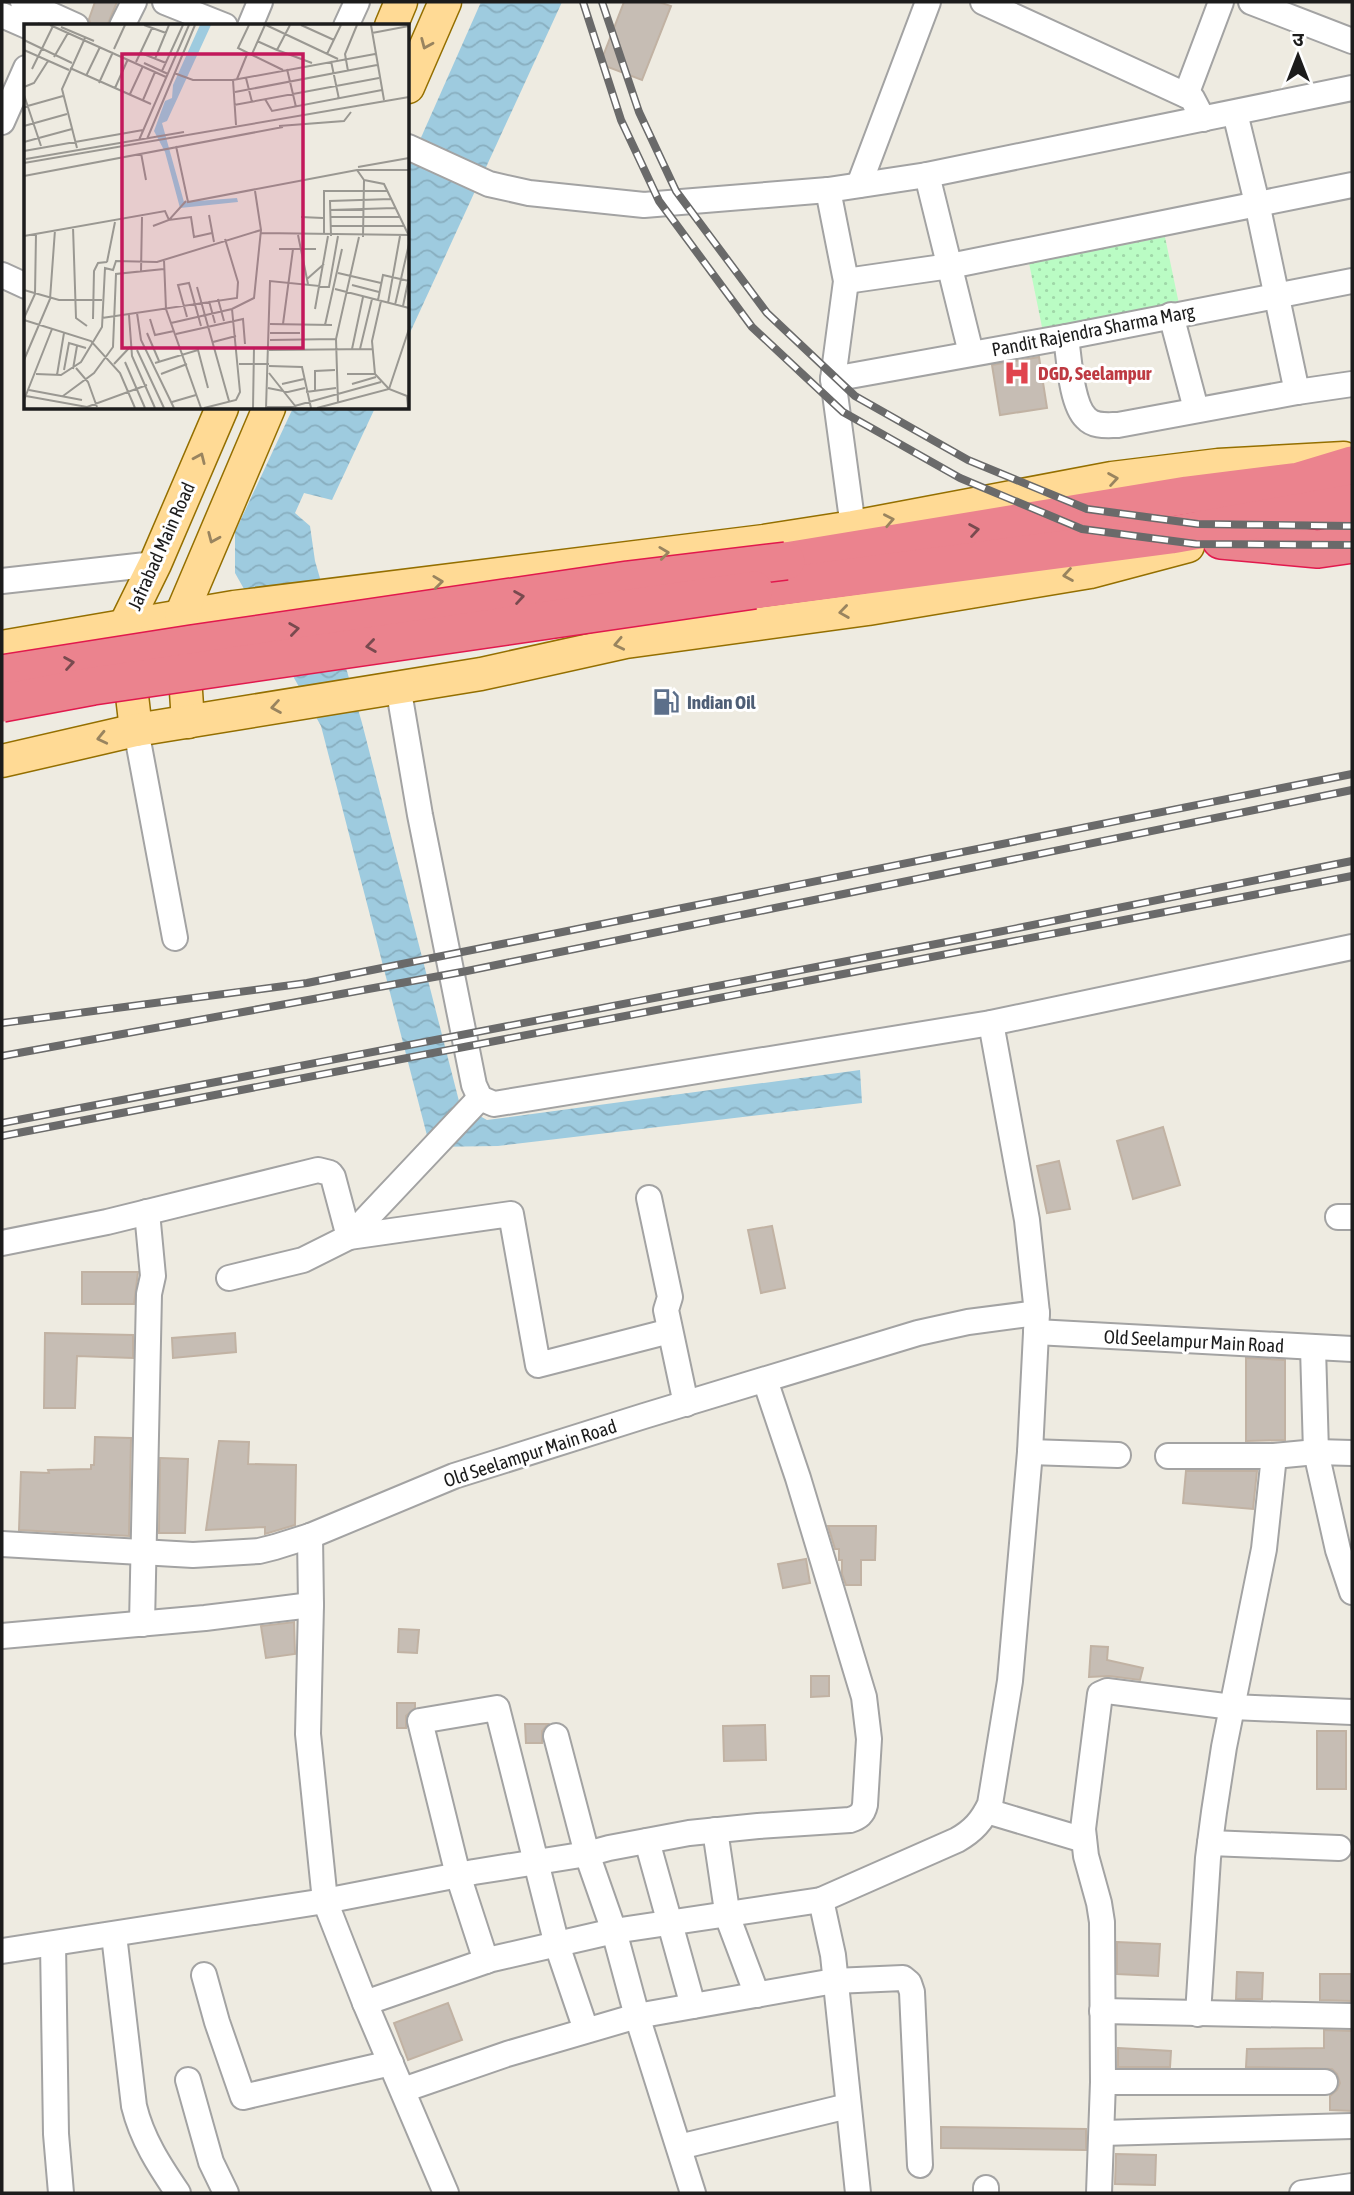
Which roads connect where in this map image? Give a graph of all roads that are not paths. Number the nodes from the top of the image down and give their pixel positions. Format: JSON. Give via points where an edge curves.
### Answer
{"nodes":[{"id":1,"x":23,"y":2,"type":"edge"},
{"id":2,"x":134,"y":2,"type":"edge"},
{"id":3,"x":165,"y":2,"type":"edge"},
{"id":4,"x":260,"y":2,"type":"edge"},
{"id":5,"x":357,"y":2,"type":"edge"},
{"id":6,"x":401,"y":2,"type":"edge"},
{"id":7,"x":445,"y":2,"type":"edge"},
{"id":8,"x":928,"y":2,"type":"edge"},
{"id":9,"x":983,"y":2,"type":"edge"},
{"id":10,"x":1221,"y":2,"type":"edge"},
{"id":11,"x":1251,"y":2,"type":"edge"},
{"id":12,"x":2,"y":15,"type":"edge"},
{"id":13,"x":72,"y":24,"type":"edge"},
{"id":14,"x":123,"y":24,"type":"edge"},
{"id":15,"x":220,"y":24,"type":"edge"},
{"id":16,"x":251,"y":24,"type":"edge"},
{"id":17,"x":347,"y":24,"type":"edge"},
{"id":18,"x":392,"y":24,"type":"edge"},
{"id":19,"x":24,"y":25,"type":"edge"},
{"id":20,"x":1352,"y":41,"type":"edge"},
{"id":21,"x":24,"y":72,"type":"edge"},
{"id":22,"x":410,"y":82,"type":"edge"},
{"id":23,"x":1352,"y":88,"type":"edge"},
{"id":24,"x":1186,"y":95,"type":"junction"},
{"id":25,"x":1235,"y":113,"type":"junction"},
{"id":26,"x":1203,"y":119,"type":"junction"},
{"id":27,"x":2,"y":122,"type":"edge"},
{"id":28,"x":410,"y":148,"type":"edge"},
{"id":29,"x":926,"y":175,"type":"junction"},
{"id":30,"x":859,"y":185,"type":"junction"},
{"id":31,"x":1352,"y":185,"type":"edge"},
{"id":32,"x":828,"y":190,"type":"junction"},
{"id":33,"x":1257,"y":203,"type":"junction"},
{"id":34,"x":950,"y":266,"type":"junction"},
{"id":35,"x":2,"y":275,"type":"edge"},
{"id":36,"x":846,"y":281,"type":"junction"},
{"id":37,"x":1352,"y":281,"type":"edge"},
{"id":38,"x":24,"y":285,"type":"edge"},
{"id":39,"x":1278,"y":296,"type":"junction"},
{"id":40,"x":1171,"y":315,"type":"junction"},
{"id":41,"x":1066,"y":337,"type":"junction"},
{"id":42,"x":971,"y":353,"type":"junction"},
{"id":43,"x":834,"y":379,"type":"junction"},
{"id":44,"x":1352,"y":384,"type":"edge"},
{"id":45,"x":1297,"y":391,"type":"junction"},
{"id":46,"x":1196,"y":409,"type":"junction"},
{"id":47,"x":221,"y":410,"type":"edge"},
{"id":48,"x":269,"y":410,"type":"edge"},
{"id":49,"x":1352,"y":457,"type":"edge"},
{"id":50,"x":1352,"y":466,"type":"edge"},
{"id":51,"x":1352,"y":503,"type":"edge"},
{"id":52,"x":1300,"y":514,"type":"junction"},
{"id":53,"x":853,"y":527,"type":"junction"},
{"id":54,"x":1171,"y":535,"type":"junction"},
{"id":55,"x":1213,"y":539,"type":"junction"},
{"id":56,"x":1352,"y":544,"type":"edge"},
{"id":57,"x":1115,"y":554,"type":"junction"},
{"id":58,"x":155,"y":564,"type":"junction"},
{"id":59,"x":2,"y":581,"type":"edge"},
{"id":60,"x":181,"y":615,"type":"junction"},
{"id":61,"x":124,"y":627,"type":"junction"},
{"id":62,"x":2,"y":647,"type":"edge"},
{"id":63,"x":2,"y":674,"type":"edge"},
{"id":64,"x":398,"y":686,"type":"junction"},
{"id":65,"x":2,"y":703,"type":"edge"},
{"id":66,"x":188,"y":722,"type":"junction"},
{"id":67,"x":136,"y":730,"type":"junction"},
{"id":68,"x":2,"y":761,"type":"edge"},
{"id":69,"x":175,"y":938,"type":"dead end"},
{"id":70,"x":1352,"y":947,"type":"edge"},
{"id":71,"x":991,"y":1023,"type":"junction"},
{"id":72,"x":475,"y":1103,"type":"junction"},
{"id":73,"x":649,"y":1198,"type":"dead end"},
{"id":74,"x":147,"y":1212,"type":"junction"},
{"id":75,"x":349,"y":1237,"type":"junction"},
{"id":76,"x":2,"y":1243,"type":"edge"},
{"id":77,"x":229,"y":1278,"type":"dead end"},
{"id":78,"x":1036,"y":1329,"type":"junction"},
{"id":79,"x":670,"y":1331,"type":"junction"},
{"id":80,"x":1313,"y":1348,"type":"junction"},
{"id":81,"x":1352,"y":1349,"type":"edge"},
{"id":82,"x":765,"y":1380,"type":"junction"},
{"id":83,"x":686,"y":1404,"type":"junction"},
{"id":84,"x":1030,"y":1452,"type":"junction"},
{"id":85,"x":1315,"y":1452,"type":"junction"},
{"id":86,"x":1352,"y":1453,"type":"edge"},
{"id":87,"x":1118,"y":1455,"type":"dead end"},
{"id":88,"x":1168,"y":1456,"type":"dead end"},
{"id":89,"x":1274,"y":1456,"type":"junction"},
{"id":90,"x":310,"y":1536,"type":"junction"},
{"id":91,"x":2,"y":1545,"type":"edge"},
{"id":92,"x":142,"y":1553,"type":"junction"},
{"id":93,"x":1352,"y":1592,"type":"edge"},
{"id":94,"x":311,"y":1605,"type":"junction"},
{"id":95,"x":142,"y":1624,"type":"junction"},
{"id":96,"x":2,"y":1636,"type":"edge"},
{"id":97,"x":1232,"y":1707,"type":"junction"},
{"id":98,"x":1352,"y":1712,"type":"edge"},
{"id":99,"x":555,"y":1736,"type":"dead end"},
{"id":100,"x":987,"y":1811,"type":"junction"},
{"id":101,"x":715,"y":1830,"type":"junction"},
{"id":102,"x":1084,"y":1840,"type":"junction"},
{"id":103,"x":647,"y":1841,"type":"junction"},
{"id":104,"x":1210,"y":1843,"type":"junction"},
{"id":105,"x":1339,"y":1848,"type":"dead end"},
{"id":106,"x":587,"y":1854,"type":"junction"},
{"id":107,"x":536,"y":1862,"type":"junction"},
{"id":108,"x":458,"y":1875,"type":"junction"},
{"id":109,"x":821,"y":1900,"type":"junction"},
{"id":110,"x":325,"y":1902,"type":"junction"},
{"id":111,"x":727,"y":1915,"type":"junction"},
{"id":112,"x":668,"y":1923,"type":"junction"},
{"id":113,"x":614,"y":1931,"type":"junction"},
{"id":114,"x":114,"y":1935,"type":"junction"},
{"id":115,"x":53,"y":1944,"type":"junction"},
{"id":116,"x":557,"y":1944,"type":"junction"},
{"id":117,"x":2,"y":1951,"type":"edge"},
{"id":118,"x":486,"y":1961,"type":"junction"},
{"id":119,"x":204,"y":1975,"type":"dead end"},
{"id":120,"x":834,"y":1981,"type":"junction"},
{"id":121,"x":757,"y":1995,"type":"junction"},
{"id":122,"x":365,"y":2003,"type":"junction"},
{"id":123,"x":693,"y":2006,"type":"junction"},
{"id":124,"x":1102,"y":2011,"type":"junction"},
{"id":125,"x":1198,"y":2014,"type":"junction"},
{"id":126,"x":637,"y":2016,"type":"junction"},
{"id":127,"x":1352,"y":2016,"type":"edge"},
{"id":128,"x":586,"y":2030,"type":"junction"},
{"id":129,"x":391,"y":2063,"type":"junction"},
{"id":130,"x":188,"y":2080,"type":"dead end"},
{"id":131,"x":1103,"y":2082,"type":"junction"},
{"id":132,"x":1325,"y":2082,"type":"dead end"},
{"id":133,"x":403,"y":2090,"type":"junction"},
{"id":134,"x":848,"y":2106,"type":"junction"},
{"id":135,"x":1352,"y":2126,"type":"edge"},
{"id":136,"x":1102,"y":2133,"type":"junction"},
{"id":137,"x":679,"y":2147,"type":"junction"},
{"id":138,"x":920,"y":2165,"type":"dead end"},
{"id":139,"x":1352,"y":2186,"type":"edge"},
{"id":140,"x":57,"y":2190,"type":"edge"},
{"id":141,"x":178,"y":2193,"type":"edge"},
{"id":142,"x":226,"y":2193,"type":"edge"},
{"id":143,"x":446,"y":2193,"type":"edge"},
{"id":144,"x":693,"y":2193,"type":"edge"},
{"id":145,"x":858,"y":2193,"type":"edge"},
{"id":146,"x":1099,"y":2193,"type":"edge"},
{"id":147,"x":1302,"y":2193,"type":"edge"}],
"edges":[{"from":1,"to":13,"type":"street"},
{"from":2,"to":14,"type":"street"},
{"from":3,"to":15,"type":"street"},
{"from":4,"to":16,"type":"street"},
{"from":5,"to":17,"type":"street"},
{"from":6,"to":18,"type":"main road"},
{"from":7,"to":22,"type":"main road","one_way":true},
{"from":8,"to":30,"type":"street"},
{"from":9,"to":24,"type":"street"},
{"from":10,"to":24,"type":"street"},
{"from":11,"to":20,"type":"street"},
{"from":12,"to":19,"type":"street"},
{"from":21,"to":27,"type":"street"},
{"from":23,"to":25,"type":"street"},
{"from":24,"to":26,"type":"street"},
{"from":25,"to":26,"type":"street"},
{"from":25,"to":33,"type":"street"},
{"from":26,"to":29,"type":"street"},
{"from":28,"to":32,"type":"street","via":[[489,184],[529,193],[644,205]]},
{"from":29,"to":30,"type":"street"},
{"from":29,"to":34,"type":"street"},
{"from":30,"to":32,"type":"street"},
{"from":31,"to":33,"type":"street"},
{"from":32,"to":36,"type":"street"},
{"from":33,"to":34,"type":"street"},
{"from":33,"to":39,"type":"street"},
{"from":34,"to":36,"type":"street"},
{"from":34,"to":42,"type":"street"},
{"from":35,"to":38,"type":"street"},
{"from":36,"to":43,"type":"street"},
{"from":37,"to":39,"type":"street","name":"Pandit Rajendra Sharma Marg"},
{"from":39,"to":40,"type":"street","name":"Pandit Rajendra Sharma Marg"},
{"from":39,"to":45,"type":"street"},
{"from":40,"to":41,"type":"street","name":"Pandit Rajendra Sharma Marg"},
{"from":40,"to":46,"type":"street"},
{"from":41,"to":42,"type":"street","name":"Pandit Rajendra Sharma Marg"},
{"from":41,"to":46,"type":"street","via":[[1077,403],[1085,418],[1098,425],[1118,425]]},
{"from":42,"to":43,"type":"street","name":"Pandit Rajendra Sharma Marg"},
{"from":43,"to":53,"type":"street"},
{"from":44,"to":45,"type":"street"},
{"from":45,"to":46,"type":"street"},
{"from":58,"to":47,"type":"main road","name":"Jafrabad Main Road","one_way":true},
{"from":48,"to":60,"type":"main road","one_way":true},
{"from":53,"to":49,"type":"main road","one_way":true,"via":[[1112,478]]},
{"from":63,"to":50,"type":"highway","one_way":true,"bridge":true,"via":[[628,580],[786,561],[1186,495],[1299,481]]},
{"from":51,"to":52,"type":"highway"},
{"from":52,"to":54,"type":"highway"},
{"from":52,"to":55,"type":"main road"},
{"from":60,"to":53,"type":"main road","one_way":true},
{"from":54,"to":55,"type":"highway"},
{"from":54,"to":57,"type":"highway"},
{"from":55,"to":56,"type":"highway","via":[[1318,549]]},
{"from":55,"to":57,"type":"main road"},
{"from":57,"to":64,"type":"main road","one_way":true,"via":[[1090,572],[626,642],[520,667]]},
{"from":57,"to":65,"type":"highway","one_way":true,"bridge":true,"via":[[1061,551],[740,592]]},
{"from":58,"to":59,"type":"street"},
{"from":58,"to":61,"type":"main road","name":"Jafrabad Main Road"},
{"from":60,"to":61,"type":"main road"},
{"from":60,"to":66,"type":"main road"},
{"from":61,"to":62,"type":"main road"},
{"from":61,"to":67,"type":"main road","name":"Jafrabad Main Road"},
{"from":64,"to":66,"type":"main road","one_way":true},
{"from":64,"to":72,"type":"street"},
{"from":66,"to":67,"type":"main road"},
{"from":67,"to":68,"type":"main road","one_way":true},
{"from":67,"to":69,"type":"street"},
{"from":70,"to":71,"type":"street"},
{"from":71,"to":72,"type":"street","via":[[505,1104]]},
{"from":71,"to":78,"type":"street","via":[[1027,1220]]},
{"from":72,"to":75,"type":"street"},
{"from":73,"to":79,"type":"street","via":[[670,1297],[666,1310]]},
{"from":74,"to":75,"type":"street","via":[[318,1170],[333,1177]]},
{"from":74,"to":76,"type":"street"},
{"from":74,"to":92,"type":"street","via":[[153,1276]]},
{"from":75,"to":77,"type":"street","via":[[303,1260]]},
{"from":75,"to":79,"type":"street","via":[[510,1214],[538,1366]]},
{"from":78,"to":80,"type":"street","name":"Old Seelampur Main Road"},
{"from":78,"to":82,"type":"street","name":"Old Seelampur Main Road","via":[[968,1322]]},
{"from":78,"to":84,"type":"street"},
{"from":79,"to":83,"type":"street"},
{"from":80,"to":81,"type":"street","name":"Old Seelampur Main Road"},
{"from":80,"to":85,"type":"street"},
{"from":82,"to":83,"type":"street","name":"Old Seelampur Main Road"},
{"from":82,"to":101,"type":"street","via":[[864,1697],[869,1739],[865,1805],[859,1817],[850,1820]]},
{"from":83,"to":90,"type":"street","name":"Old Seelampur Main Road","via":[[454,1476]]},
{"from":84,"to":87,"type":"street"},
{"from":84,"to":100,"type":"street","via":[[1010,1681]]},
{"from":85,"to":86,"type":"street"},
{"from":85,"to":89,"type":"street"},
{"from":85,"to":93,"type":"street"},
{"from":88,"to":89,"type":"street"},
{"from":89,"to":97,"type":"street","via":[[1264,1549]]},
{"from":90,"to":92,"type":"street","name":"Old Seelampur Main Road","via":[[259,1551]]},
{"from":90,"to":94,"type":"street"},
{"from":91,"to":92,"type":"street","name":"Old Seelampur Main Road"},
{"from":92,"to":95,"type":"street"},
{"from":94,"to":95,"type":"street"},
{"from":94,"to":110,"type":"street","via":[[308,1734]]},
{"from":95,"to":96,"type":"street"},
{"from":97,"to":98,"type":"street"},
{"from":97,"to":102,"type":"street","via":[[1107,1691],[1101,1694]]},
{"from":97,"to":104,"type":"street"},
{"from":99,"to":106,"type":"street"},
{"from":100,"to":102,"type":"street"},
{"from":100,"to":109,"type":"street","via":[[963,1837]]},
{"from":101,"to":103,"type":"street"},
{"from":101,"to":111,"type":"street"},
{"from":102,"to":124,"type":"street","via":[[1102,1922]]},
{"from":103,"to":106,"type":"street"},
{"from":103,"to":112,"type":"street"},
{"from":104,"to":105,"type":"street"},
{"from":104,"to":125,"type":"street"},
{"from":106,"to":107,"type":"street"},
{"from":106,"to":113,"type":"street"},
{"from":107,"to":108,"type":"street"},
{"from":107,"to":108,"type":"street","via":[[497,1708],[420,1721]]},
{"from":107,"to":116,"type":"street"},
{"from":108,"to":110,"type":"street"},
{"from":108,"to":118,"type":"street"},
{"from":109,"to":111,"type":"street"},
{"from":109,"to":120,"type":"street"},
{"from":110,"to":114,"type":"street"},
{"from":110,"to":122,"type":"street"},
{"from":111,"to":112,"type":"street"},
{"from":111,"to":121,"type":"street"},
{"from":112,"to":113,"type":"street"},
{"from":112,"to":123,"type":"street"},
{"from":113,"to":116,"type":"street"},
{"from":113,"to":126,"type":"street"},
{"from":114,"to":115,"type":"street"},
{"from":114,"to":141,"type":"street","via":[[137,2118],[152,2154]]},
{"from":115,"to":117,"type":"street"},
{"from":115,"to":140,"type":"street"},
{"from":116,"to":118,"type":"street"},
{"from":116,"to":128,"type":"street"},
{"from":118,"to":122,"type":"street"},
{"from":119,"to":129,"type":"street","via":[[243,2096]]},
{"from":120,"to":121,"type":"street"},
{"from":120,"to":134,"type":"street"},
{"from":120,"to":138,"type":"street","via":[[889,1977],[909,1983]]},
{"from":121,"to":123,"type":"street"},
{"from":122,"to":129,"type":"street"},
{"from":123,"to":126,"type":"street"},
{"from":124,"to":125,"type":"street"},
{"from":124,"to":131,"type":"street"},
{"from":125,"to":127,"type":"street"},
{"from":126,"to":128,"type":"street"},
{"from":126,"to":137,"type":"street"},
{"from":128,"to":133,"type":"street"},
{"from":129,"to":133,"type":"street"},
{"from":130,"to":142,"type":"street","via":[[211,2162]]},
{"from":131,"to":132,"type":"street"},
{"from":131,"to":136,"type":"street"},
{"from":133,"to":143,"type":"street"},
{"from":134,"to":137,"type":"street"},
{"from":134,"to":145,"type":"street"},
{"from":135,"to":136,"type":"street"},
{"from":136,"to":146,"type":"street"},
{"from":137,"to":144,"type":"street"},
{"from":139,"to":147,"type":"street"}]}
